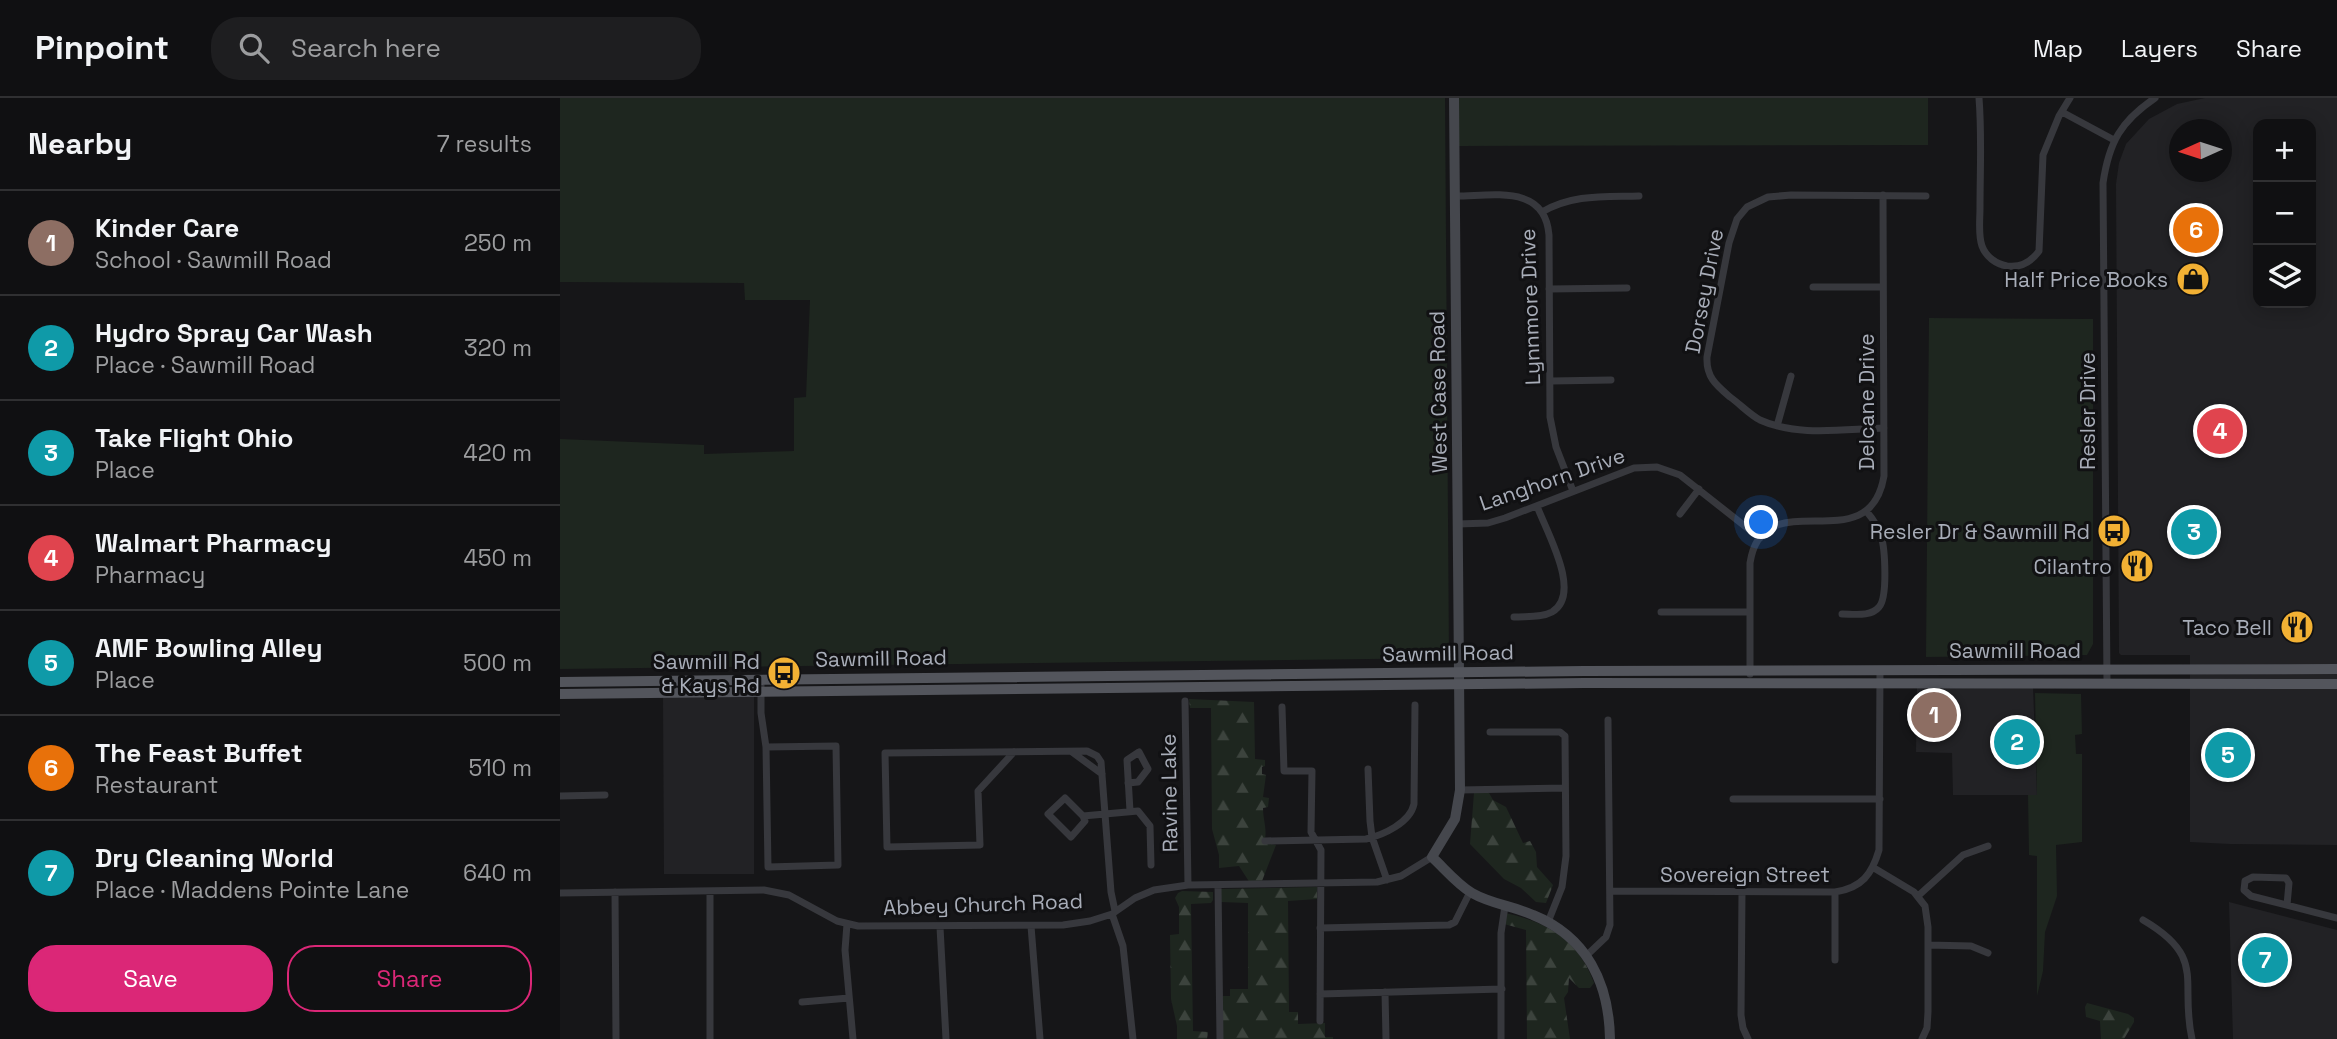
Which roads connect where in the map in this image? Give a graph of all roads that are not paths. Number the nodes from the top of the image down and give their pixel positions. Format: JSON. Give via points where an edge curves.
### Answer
{"nodes":[{"id":1,"x":1454,"y":98,"type":"edge"},
{"id":2,"x":1979,"y":98,"type":"edge"},
{"id":3,"x":2070,"y":98,"type":"edge"},
{"id":4,"x":2155,"y":98,"type":"edge"},
{"id":5,"x":2062,"y":112,"type":"junction"},
{"id":6,"x":2114,"y":140,"type":"junction"},
{"id":7,"x":1883,"y":195,"type":"junction"},
{"id":8,"x":1926,"y":195,"type":"dead end"},
{"id":9,"x":1456,"y":196,"type":"junction"},
{"id":10,"x":1639,"y":196,"type":"dead end"},
{"id":11,"x":1542,"y":212,"type":"junction"},
{"id":12,"x":1813,"y":287,"type":"dead end"},
{"id":13,"x":1883,"y":287,"type":"junction"},
{"id":14,"x":1627,"y":288,"type":"dead end"},
{"id":15,"x":1549,"y":289,"type":"junction"},
{"id":16,"x":1791,"y":376,"type":"dead end"},
{"id":17,"x":1611,"y":380,"type":"dead end"},
{"id":18,"x":1550,"y":381,"type":"junction"},
{"id":19,"x":1777,"y":426,"type":"junction"},
{"id":20,"x":1884,"y":428,"type":"junction"},
{"id":21,"x":1699,"y":489,"type":"junction"},
{"id":22,"x":1573,"y":491,"type":"junction"},
{"id":23,"x":1537,"y":506,"type":"junction"},
{"id":24,"x":1867,"y":512,"type":"junction"},
{"id":25,"x":1680,"y":514,"type":"dead end"},
{"id":26,"x":1458,"y":524,"type":"junction"},
{"id":27,"x":1760,"y":538,"type":"junction"},
{"id":28,"x":1661,"y":612,"type":"dead end"},
{"id":29,"x":1749,"y":612,"type":"junction"},
{"id":30,"x":1842,"y":614,"type":"dead end"},
{"id":31,"x":1514,"y":617,"type":"dead end"},
{"id":32,"x":2106,"y":668,"type":"junction"},
{"id":33,"x":2337,"y":669,"type":"edge"},
{"id":34,"x":1750,"y":670,"type":"junction"},
{"id":35,"x":1880,"y":670,"type":"junction"},
{"id":36,"x":1459,"y":672,"type":"junction"},
{"id":37,"x":761,"y":679,"type":"junction"},
{"id":38,"x":560,"y":682,"type":"edge"},
{"id":39,"x":1749,"y":682,"type":"junction"},
{"id":40,"x":1880,"y":682,"type":"junction"},
{"id":41,"x":2107,"y":684,"type":"junction"},
{"id":42,"x":2337,"y":684,"type":"edge"},
{"id":43,"x":1459,"y":685,"type":"junction"},
{"id":44,"x":761,"y":691,"type":"junction"},
{"id":45,"x":560,"y":694,"type":"edge"},
{"id":46,"x":1185,"y":701,"type":"dead end"},
{"id":47,"x":1415,"y":705,"type":"dead end"},
{"id":48,"x":1282,"y":707,"type":"dead end"},
{"id":49,"x":1608,"y":720,"type":"dead end"},
{"id":50,"x":1490,"y":732,"type":"dead end"},
{"id":51,"x":766,"y":747,"type":"junction"},
{"id":52,"x":1014,"y":752,"type":"junction"},
{"id":53,"x":1368,"y":769,"type":"dead end"},
{"id":54,"x":1128,"y":783,"type":"dead end"},
{"id":55,"x":1565,"y":788,"type":"junction"},
{"id":56,"x":1460,"y":790,"type":"junction"},
{"id":57,"x":560,"y":796,"type":"edge"},
{"id":58,"x":605,"y":796,"type":"dead end"},
{"id":59,"x":1733,"y":799,"type":"dead end"},
{"id":60,"x":1880,"y":799,"type":"junction"},
{"id":61,"x":1130,"y":811,"type":"junction"},
{"id":62,"x":1105,"y":813,"type":"junction"},
{"id":63,"x":1083,"y":816,"type":"junction"},
{"id":64,"x":1372,"y":837,"type":"junction"},
{"id":65,"x":1315,"y":840,"type":"junction"},
{"id":66,"x":1265,"y":841,"type":"dead end"},
{"id":67,"x":1988,"y":846,"type":"dead end"},
{"id":68,"x":1433,"y":857,"type":"junction"},
{"id":69,"x":1151,"y":865,"type":"dead end"},
{"id":70,"x":1874,"y":868,"type":"junction"},
{"id":71,"x":1387,"y":880,"type":"junction"},
{"id":72,"x":1321,"y":884,"type":"junction"},
{"id":73,"x":1188,"y":885,"type":"junction"},
{"id":74,"x":1218,"y":885,"type":"junction"},
{"id":75,"x":710,"y":891,"type":"junction"},
{"id":76,"x":1609,"y":891,"type":"junction"},
{"id":77,"x":1742,"y":891,"type":"junction"},
{"id":78,"x":615,"y":892,"type":"junction"},
{"id":79,"x":1469,"y":892,"type":"junction"},
{"id":80,"x":1835,"y":892,"type":"junction"},
{"id":81,"x":560,"y":893,"type":"edge"},
{"id":82,"x":1918,"y":897,"type":"junction"},
{"id":83,"x":2287,"y":905,"type":"junction"},
{"id":84,"x":1505,"y":906,"type":"junction"},
{"id":85,"x":1113,"y":913,"type":"junction"},
{"id":86,"x":2337,"y":918,"type":"edge"},
{"id":87,"x":2143,"y":920,"type":"dead end"},
{"id":88,"x":1548,"y":922,"type":"junction"},
{"id":89,"x":847,"y":924,"type":"junction"},
{"id":90,"x":1031,"y":926,"type":"junction"},
{"id":91,"x":940,"y":927,"type":"junction"},
{"id":92,"x":1320,"y":928,"type":"junction"},
{"id":93,"x":1928,"y":945,"type":"junction"},
{"id":94,"x":1988,"y":953,"type":"dead end"},
{"id":95,"x":1586,"y":956,"type":"junction"},
{"id":96,"x":1835,"y":960,"type":"dead end"},
{"id":97,"x":1502,"y":989,"type":"junction"},
{"id":98,"x":1385,"y":992,"type":"junction"},
{"id":99,"x":1320,"y":994,"type":"junction"},
{"id":100,"x":849,"y":998,"type":"junction"},
{"id":101,"x":802,"y":1002,"type":"dead end"},
{"id":102,"x":1320,"y":1021,"type":"dead end"},
{"id":103,"x":616,"y":1039,"type":"edge"},
{"id":104,"x":710,"y":1039,"type":"edge"},
{"id":105,"x":853,"y":1039,"type":"edge"},
{"id":106,"x":946,"y":1039,"type":"edge"},
{"id":107,"x":1040,"y":1039,"type":"edge"},
{"id":108,"x":1133,"y":1039,"type":"edge"},
{"id":109,"x":1220,"y":1039,"type":"edge"},
{"id":110,"x":1386,"y":1039,"type":"edge"},
{"id":111,"x":1501,"y":1039,"type":"edge"},
{"id":112,"x":1610,"y":1039,"type":"edge"},
{"id":113,"x":1748,"y":1039,"type":"edge"},
{"id":114,"x":1922,"y":1039,"type":"edge"},
{"id":115,"x":2192,"y":1039,"type":"edge"}],
"edges":[{"from":1,"to":9,"type":"main road","name":"West Case Road"},
{"from":2,"to":5,"type":"street","via":[[1982,247],[2001,265],[2013,267],[2034,260],[2039,251],[2043,155]]},
{"from":3,"to":5,"type":"street"},
{"from":4,"to":6,"type":"street","via":[[2125,123]]},
{"from":5,"to":6,"type":"street"},
{"from":6,"to":32,"type":"street","name":"Resler Drive","via":[[2103,183]]},
{"from":7,"to":8,"type":"street","name":"Dorsey Drive"},
{"from":7,"to":13,"type":"street","name":"Delcane Drive"},
{"from":7,"to":19,"type":"street","name":"Dorsey Drive","via":[[1768,197],[1740,214],[1729,243],[1707,370],[1725,393],[1757,418]]},
{"from":9,"to":11,"type":"street","name":"Lynnmore Drive","via":[[1519,197]]},
{"from":9,"to":26,"type":"main road","name":"West Case Road"},
{"from":10,"to":11,"type":"street","via":[[1577,198]]},
{"from":11,"to":15,"type":"street","name":"Lynnmore Drive","via":[[1548,229]]},
{"from":12,"to":13,"type":"street"},
{"from":13,"to":20,"type":"street","name":"Delcane Drive"},
{"from":14,"to":15,"type":"street"},
{"from":15,"to":18,"type":"street","name":"Lynnmore Drive"},
{"from":16,"to":19,"type":"street"},
{"from":17,"to":18,"type":"street"},
{"from":18,"to":22,"type":"street","name":"Lynnmore Drive","via":[[1553,433]]},
{"from":19,"to":20,"type":"street"},
{"from":20,"to":24,"type":"street","name":"Delcane Drive","via":[[1882,486]]},
{"from":21,"to":22,"type":"street","name":"Langhorn Drive","via":[[1674,472],[1646,466]]},
{"from":21,"to":25,"type":"street"},
{"from":21,"to":27,"type":"street","name":"Langhorn Drive"},
{"from":22,"to":23,"type":"street","name":"Langhorn Drive"},
{"from":23,"to":26,"type":"street","name":"Langhorn Drive","via":[[1496,521]]},
{"from":23,"to":31,"type":"street","via":[[1563,572],[1565,593],[1553,611]]},
{"from":24,"to":27,"type":"street","via":[[1841,520],[1790,521]]},
{"from":24,"to":30,"type":"street","via":[[1883,544],[1883,599],[1871,613]]},
{"from":26,"to":36,"type":"main road","name":"West Case Road"},
{"from":27,"to":29,"type":"street","via":[[1750,563]]},
{"from":28,"to":29,"type":"street"},
{"from":29,"to":34,"type":"street"},
{"from":32,"to":33,"type":"main road","name":"Sawmill Road"},
{"from":32,"to":35,"type":"main road","name":"Sawmill Road"},
{"from":32,"to":41,"type":"street","name":"Resler Drive"},
{"from":34,"to":35,"type":"main road","name":"Sawmill Road"},
{"from":34,"to":36,"type":"main road","name":"Sawmill Road"},
{"from":34,"to":39,"type":"street"},
{"from":35,"to":40,"type":"street"},
{"from":36,"to":37,"type":"main road","name":"Sawmill Road"},
{"from":36,"to":43,"type":"main road","name":"West Case Road"},
{"from":37,"to":38,"type":"main road","name":"Sawmill Road"},
{"from":37,"to":44,"type":"street"},
{"from":39,"to":40,"type":"main road","name":"Sawmill Road"},
{"from":39,"to":43,"type":"main road","name":"Sawmill Road"},
{"from":40,"to":41,"type":"main road","name":"Sawmill Road"},
{"from":40,"to":60,"type":"street"},
{"from":41,"to":42,"type":"main road","name":"Sawmill Road"},
{"from":43,"to":44,"type":"main road","name":"Sawmill Road"},
{"from":43,"to":56,"type":"main road","name":"Abbey Church Road"},
{"from":44,"to":45,"type":"main road","name":"Sawmill Road"},
{"from":44,"to":51,"type":"street"},
{"from":46,"to":73,"type":"street","name":"Ravine Lake"},
{"from":47,"to":64,"type":"street","via":[[1413,809],[1392,828]]},
{"from":48,"to":65,"type":"street","via":[[1284,771],[1312,771],[1311,832]]},
{"from":49,"to":76,"type":"street"},
{"from":50,"to":55,"type":"street","via":[[1565,734]]},
{"from":51,"to":51,"type":"street","via":[[836,746],[838,865],[768,867]]},
{"from":52,"to":52,"type":"street","via":[[978,791],[980,845],[887,847],[885,753]]},
{"from":52,"to":62,"type":"street","via":[[1093,753],[1100,759]]},
{"from":53,"to":64,"type":"street"},
{"from":54,"to":61,"type":"street"},
{"from":55,"to":56,"type":"street"},
{"from":55,"to":88,"type":"street","via":[[1564,873]]},
{"from":56,"to":68,"type":"main road","name":"Abbey Church Road","via":[[1455,819]]},
{"from":57,"to":58,"type":"street"},
{"from":59,"to":60,"type":"street"},
{"from":60,"to":70,"type":"street"},
{"from":61,"to":62,"type":"street"},
{"from":61,"to":69,"type":"street","via":[[1138,811],[1150,826]]},
{"from":62,"to":63,"type":"street"},
{"from":62,"to":85,"type":"street"},
{"from":63,"to":63,"type":"street","via":[[1085,821],[1071,837],[1048,814],[1065,798]]},
{"from":64,"to":65,"type":"street"},
{"from":64,"to":71,"type":"street"},
{"from":65,"to":66,"type":"street"},
{"from":65,"to":72,"type":"street","via":[[1321,850]]},
{"from":67,"to":82,"type":"street","via":[[1963,855]]},
{"from":68,"to":71,"type":"street","name":"Abbey Church Road"},
{"from":68,"to":79,"type":"main road"},
{"from":70,"to":80,"type":"street","name":"Sovereign Street","via":[[1860,883]]},
{"from":70,"to":82,"type":"street"},
{"from":71,"to":72,"type":"street","name":"Abbey Church Road"},
{"from":72,"to":74,"type":"street","name":"Abbey Church Road"},
{"from":72,"to":92,"type":"street"},
{"from":73,"to":74,"type":"street","name":"Abbey Church Road"},
{"from":73,"to":85,"type":"street","name":"Abbey Church Road","via":[[1154,890]]},
{"from":74,"to":109,"type":"street"},
{"from":75,"to":78,"type":"street","name":"Abbey Church Road"},
{"from":75,"to":89,"type":"street","name":"Abbey Church Road","via":[[764,890],[789,895]]},
{"from":75,"to":104,"type":"street"},
{"from":76,"to":77,"type":"street","name":"Sovereign Street"},
{"from":76,"to":95,"type":"street","via":[[1608,932]]},
{"from":77,"to":80,"type":"street","name":"Sovereign Street"},
{"from":77,"to":113,"type":"street","via":[[1741,1016]]},
{"from":78,"to":81,"type":"street","name":"Abbey Church Road"},
{"from":78,"to":103,"type":"street"},
{"from":79,"to":84,"type":"main road"},
{"from":79,"to":92,"type":"street","via":[[1455,922],[1449,925]]},
{"from":80,"to":96,"type":"street"},
{"from":82,"to":93,"type":"street","via":[[1926,911]]},
{"from":83,"to":83,"type":"street","via":[[2248,895],[2245,881],[2286,878]]},
{"from":83,"to":86,"type":"street"},
{"from":84,"to":88,"type":"main road"},
{"from":84,"to":97,"type":"street"},
{"from":85,"to":90,"type":"street","name":"Abbey Church Road","via":[[1080,923]]},
{"from":85,"to":108,"type":"street","via":[[1123,946]]},
{"from":87,"to":115,"type":"street","via":[[2171,939],[2183,959]]},
{"from":88,"to":95,"type":"main road"},
{"from":89,"to":91,"type":"street","name":"Abbey Church Road"},
{"from":89,"to":100,"type":"street"},
{"from":90,"to":91,"type":"street","name":"Abbey Church Road"},
{"from":90,"to":107,"type":"street"},
{"from":91,"to":106,"type":"street"},
{"from":92,"to":99,"type":"street"},
{"from":93,"to":94,"type":"street","via":[[1971,946]]},
{"from":93,"to":114,"type":"street","via":[[1928,1020]]},
{"from":95,"to":112,"type":"main road","via":[[1608,1004]]},
{"from":97,"to":98,"type":"street"},
{"from":97,"to":111,"type":"street"},
{"from":98,"to":99,"type":"street"},
{"from":98,"to":110,"type":"street"},
{"from":99,"to":102,"type":"street"},
{"from":100,"to":101,"type":"street"},
{"from":100,"to":105,"type":"street"}]}
